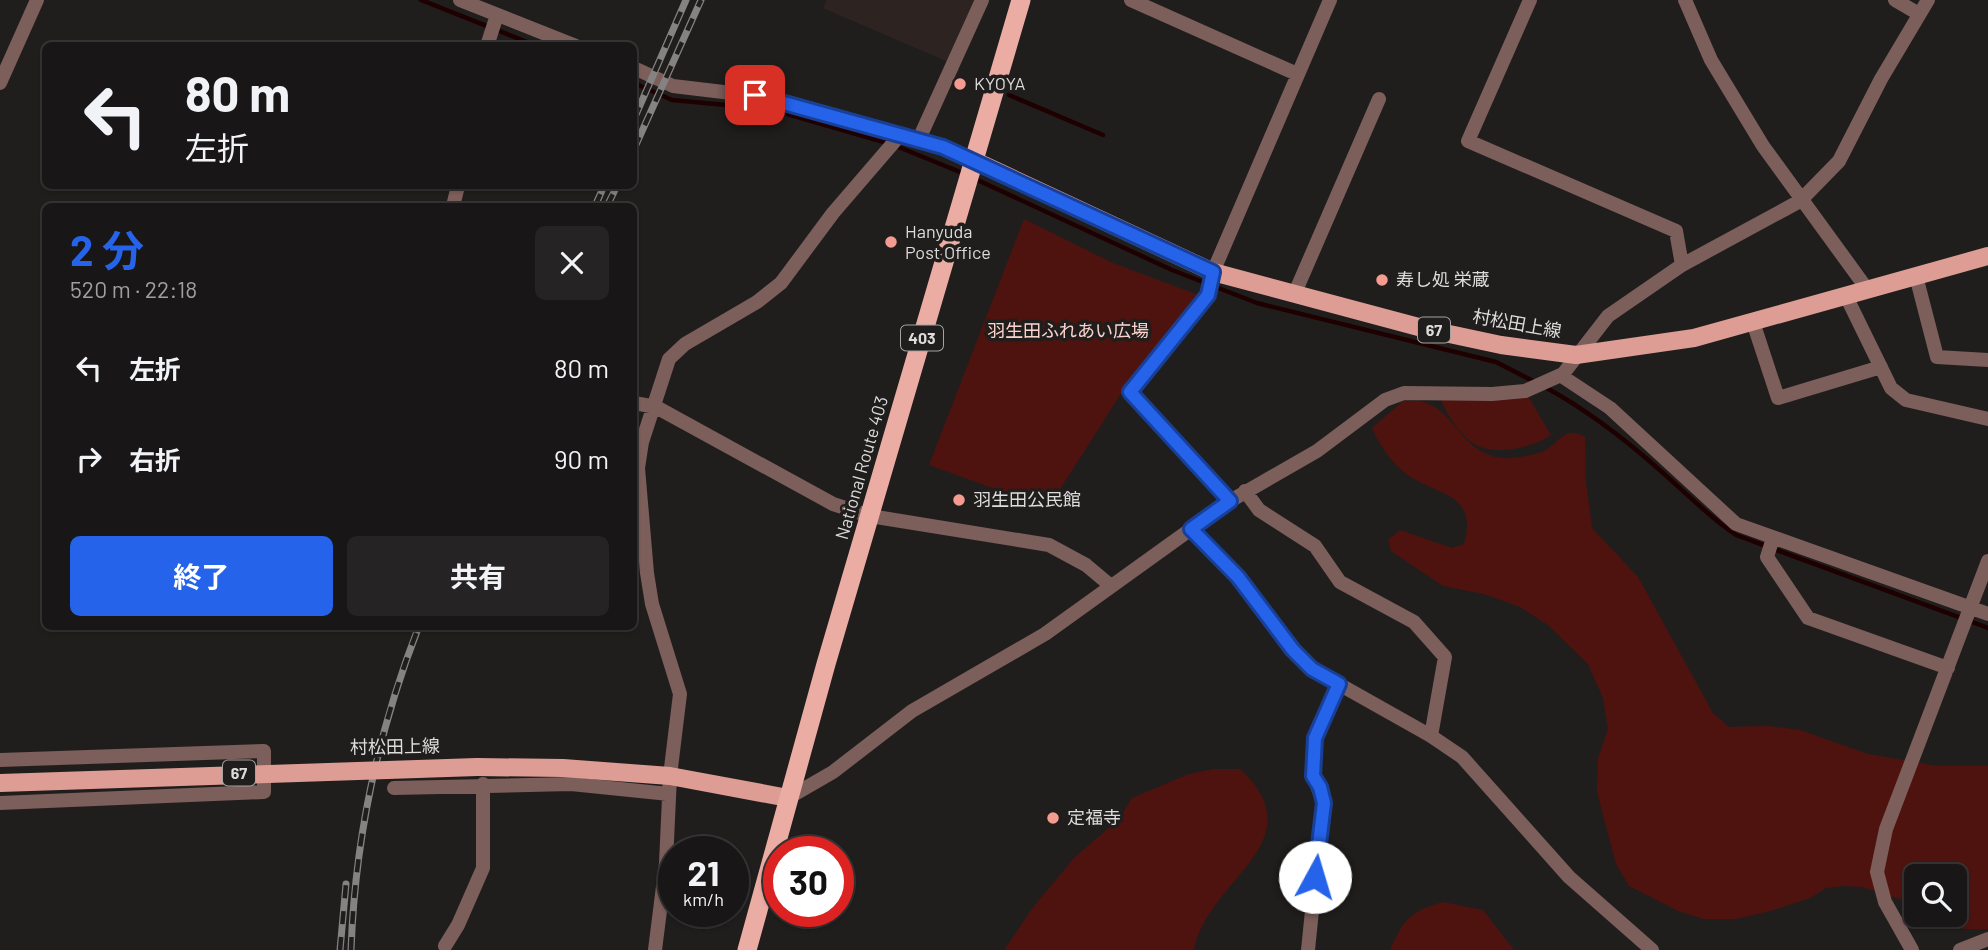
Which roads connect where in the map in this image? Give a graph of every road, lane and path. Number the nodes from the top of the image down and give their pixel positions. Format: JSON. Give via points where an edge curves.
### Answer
{"nodes":[{"id":1,"x":37,"y":0,"type":"edge"},
{"id":2,"x":460,"y":0,"type":"edge"},
{"id":3,"x":982,"y":0,"type":"edge"},
{"id":4,"x":1021,"y":0,"type":"edge"},
{"id":5,"x":1131,"y":0,"type":"edge"},
{"id":6,"x":1330,"y":0,"type":"edge"},
{"id":7,"x":1530,"y":0,"type":"edge"},
{"id":8,"x":1685,"y":0,"type":"edge"},
{"id":9,"x":1895,"y":0,"type":"edge"},
{"id":10,"x":1928,"y":0,"type":"edge"},
{"id":11,"x":1919,"y":14,"type":"junction"},
{"id":12,"x":497,"y":15,"type":"junction"},
{"id":13,"x":488,"y":42,"type":"edge"},
{"id":14,"x":566,"y":42,"type":"edge"},
{"id":15,"x":637,"y":69,"type":"edge"},
{"id":16,"x":1297,"y":74,"type":"junction"},
{"id":17,"x":0,"y":83,"type":"edge"},
{"id":18,"x":1379,"y":99,"type":"dead end"},
{"id":19,"x":901,"y":134,"type":"junction"},
{"id":20,"x":919,"y":139,"type":"junction"},
{"id":21,"x":975,"y":161,"type":"junction"},
{"id":22,"x":1800,"y":201,"type":"junction"},
{"id":23,"x":1988,"y":256,"type":"edge"},
{"id":24,"x":1682,"y":265,"type":"junction"},
{"id":25,"x":1213,"y":272,"type":"junction"},
{"id":26,"x":1916,"y":276,"type":"junction"},
{"id":27,"x":1867,"y":289,"type":"junction"},
{"id":28,"x":1294,"y":295,"type":"junction"},
{"id":29,"x":1846,"y":296,"type":"junction"},
{"id":30,"x":1753,"y":323,"type":"junction"},
{"id":31,"x":1576,"y":355,"type":"junction"},
{"id":32,"x":1988,"y":360,"type":"edge"},
{"id":33,"x":1881,"y":367,"type":"junction"},
{"id":34,"x":1560,"y":375,"type":"junction"},
{"id":35,"x":637,"y":404,"type":"edge"},
{"id":36,"x":656,"y":407,"type":"junction"},
{"id":37,"x":1988,"y":419,"type":"edge"},
{"id":38,"x":1245,"y":491,"type":"junction"},
{"id":39,"x":1230,"y":501,"type":"junction"},
{"id":40,"x":870,"y":516,"type":"junction"},
{"id":41,"x":1191,"y":529,"type":"junction"},
{"id":42,"x":1773,"y":538,"type":"junction"},
{"id":43,"x":1988,"y":561,"type":"edge"},
{"id":44,"x":1111,"y":586,"type":"junction"},
{"id":45,"x":1970,"y":608,"type":"junction"},
{"id":46,"x":1988,"y":614,"type":"edge"},
{"id":47,"x":1948,"y":668,"type":"junction"},
{"id":48,"x":1339,"y":684,"type":"junction"},
{"id":49,"x":1431,"y":736,"type":"junction"},
{"id":50,"x":0,"y":760,"type":"edge"},
{"id":51,"x":670,"y":776,"type":"junction"},
{"id":52,"x":0,"y":783,"type":"edge"},
{"id":53,"x":483,"y":784,"type":"junction"},
{"id":54,"x":394,"y":788,"type":"dead end"},
{"id":55,"x":669,"y":794,"type":"junction"},
{"id":56,"x":788,"y":798,"type":"junction"},
{"id":57,"x":0,"y":803,"type":"edge"},
{"id":58,"x":1988,"y":939,"type":"edge"},
{"id":59,"x":445,"y":946,"type":"dead end"},
{"id":60,"x":655,"y":950,"type":"edge"},
{"id":61,"x":747,"y":950,"type":"edge"},
{"id":62,"x":1307,"y":950,"type":"edge"},
{"id":63,"x":1652,"y":950,"type":"edge"},
{"id":64,"x":1912,"y":950,"type":"edge"},
{"id":65,"x":1960,"y":950,"type":"edge"}],
"edges":[{"from":1,"to":17,"type":"street"},
{"from":2,"to":12,"type":"street"},
{"from":3,"to":20,"type":"street"},
{"from":4,"to":21,"type":"highway","name":"National Route 403","number":"403"},
{"from":5,"to":16,"type":"street"},
{"from":6,"to":16,"type":"street"},
{"from":7,"to":24,"type":"street","via":[[1468,141],[1676,232]]},
{"from":8,"to":22,"type":"street","via":[[1711,60]]},
{"from":9,"to":11,"type":"street"},
{"from":10,"to":11,"type":"street"},
{"from":11,"to":22,"type":"street","via":[[1839,161]]},
{"from":12,"to":13,"type":"street"},
{"from":12,"to":14,"type":"street"},
{"from":15,"to":19,"type":"street","via":[[673,86],[773,98]]},
{"from":16,"to":25,"type":"street"},
{"from":18,"to":28,"type":"street"},
{"from":19,"to":20,"type":"street"},
{"from":19,"to":36,"type":"street","via":[[781,283],[685,344],[670,359]]},
{"from":20,"to":21,"type":"street"},
{"from":21,"to":25,"type":"main road","name":"村松田上線","number":"67"},
{"from":21,"to":40,"type":"highway","name":"National Route 403","number":"403"},
{"from":22,"to":24,"type":"street"},
{"from":22,"to":27,"type":"street"},
{"from":23,"to":26,"type":"main road","name":"村松田上線","number":"67"},
{"from":24,"to":31,"type":"street","via":[[1608,316]]},
{"from":25,"to":28,"type":"main road","name":"村松田上線","number":"67"},
{"from":25,"to":39,"type":"street","via":[[1208,295],[1130,392]]},
{"from":26,"to":27,"type":"main road","name":"村松田上線","number":"67"},
{"from":26,"to":32,"type":"street","via":[[1937,357]]},
{"from":27,"to":29,"type":"main road","name":"村松田上線","number":"67"},
{"from":28,"to":31,"type":"main road","name":"村松田上線","number":"67","via":[[1501,345]]},
{"from":29,"to":30,"type":"main road","name":"村松田上線","number":"67"},
{"from":29,"to":33,"type":"street"},
{"from":30,"to":31,"type":"main road","name":"村松田上線","number":"67","via":[[1694,338]]},
{"from":30,"to":33,"type":"street","via":[[1777,398]]},
{"from":31,"to":34,"type":"street"},
{"from":33,"to":37,"type":"street","via":[[1891,388],[1906,400]]},
{"from":34,"to":38,"type":"street","via":[[1531,388],[1492,394],[1404,393],[1385,400],[1317,451]]},
{"from":34,"to":42,"type":"street","via":[[1610,408],[1736,524]]},
{"from":35,"to":36,"type":"street"},
{"from":36,"to":40,"type":"street","via":[[833,504]]},
{"from":36,"to":51,"type":"street","via":[[642,442],[638,468],[652,604],[680,694]]},
{"from":38,"to":39,"type":"street"},
{"from":38,"to":49,"type":"street","via":[[1259,510],[1315,545],[1340,582],[1414,622],[1444,657]]},
{"from":39,"to":41,"type":"street"},
{"from":40,"to":44,"type":"street","via":[[1049,545],[1086,565]]},
{"from":40,"to":56,"type":"highway","name":"National Route 403","number":"403"},
{"from":41,"to":44,"type":"street"},
{"from":41,"to":48,"type":"street","via":[[1238,577],[1293,650],[1312,669]]},
{"from":42,"to":45,"type":"street"},
{"from":42,"to":47,"type":"street","via":[[1767,557],[1808,618]]},
{"from":43,"to":45,"type":"street"},
{"from":44,"to":56,"type":"street","via":[[1045,635],[912,711],[833,772]]},
{"from":45,"to":46,"type":"street"},
{"from":45,"to":47,"type":"street"},
{"from":47,"to":64,"type":"street","via":[[1886,829],[1877,872],[1885,902]]},
{"from":48,"to":49,"type":"street"},
{"from":48,"to":62,"type":"street","via":[[1315,738],[1313,776],[1324,803]]},
{"from":49,"to":63,"type":"street","via":[[1462,757],[1569,877]]},
{"from":50,"to":57,"type":"street","via":[[264,751],[264,792]]},
{"from":51,"to":52,"type":"main road","name":"村松田上線","number":"67","bridge":true,"via":[[477,767]]},
{"from":51,"to":55,"type":"street"},
{"from":51,"to":56,"type":"main road","name":"村松田上線","number":"67"},
{"from":53,"to":54,"type":"street"},
{"from":53,"to":55,"type":"street","via":[[571,784]]},
{"from":53,"to":59,"type":"street","via":[[483,868]]},
{"from":55,"to":60,"type":"street"},
{"from":56,"to":61,"type":"highway","name":"National Route 403","number":"403"},
{"from":58,"to":65,"type":"street"}]}
